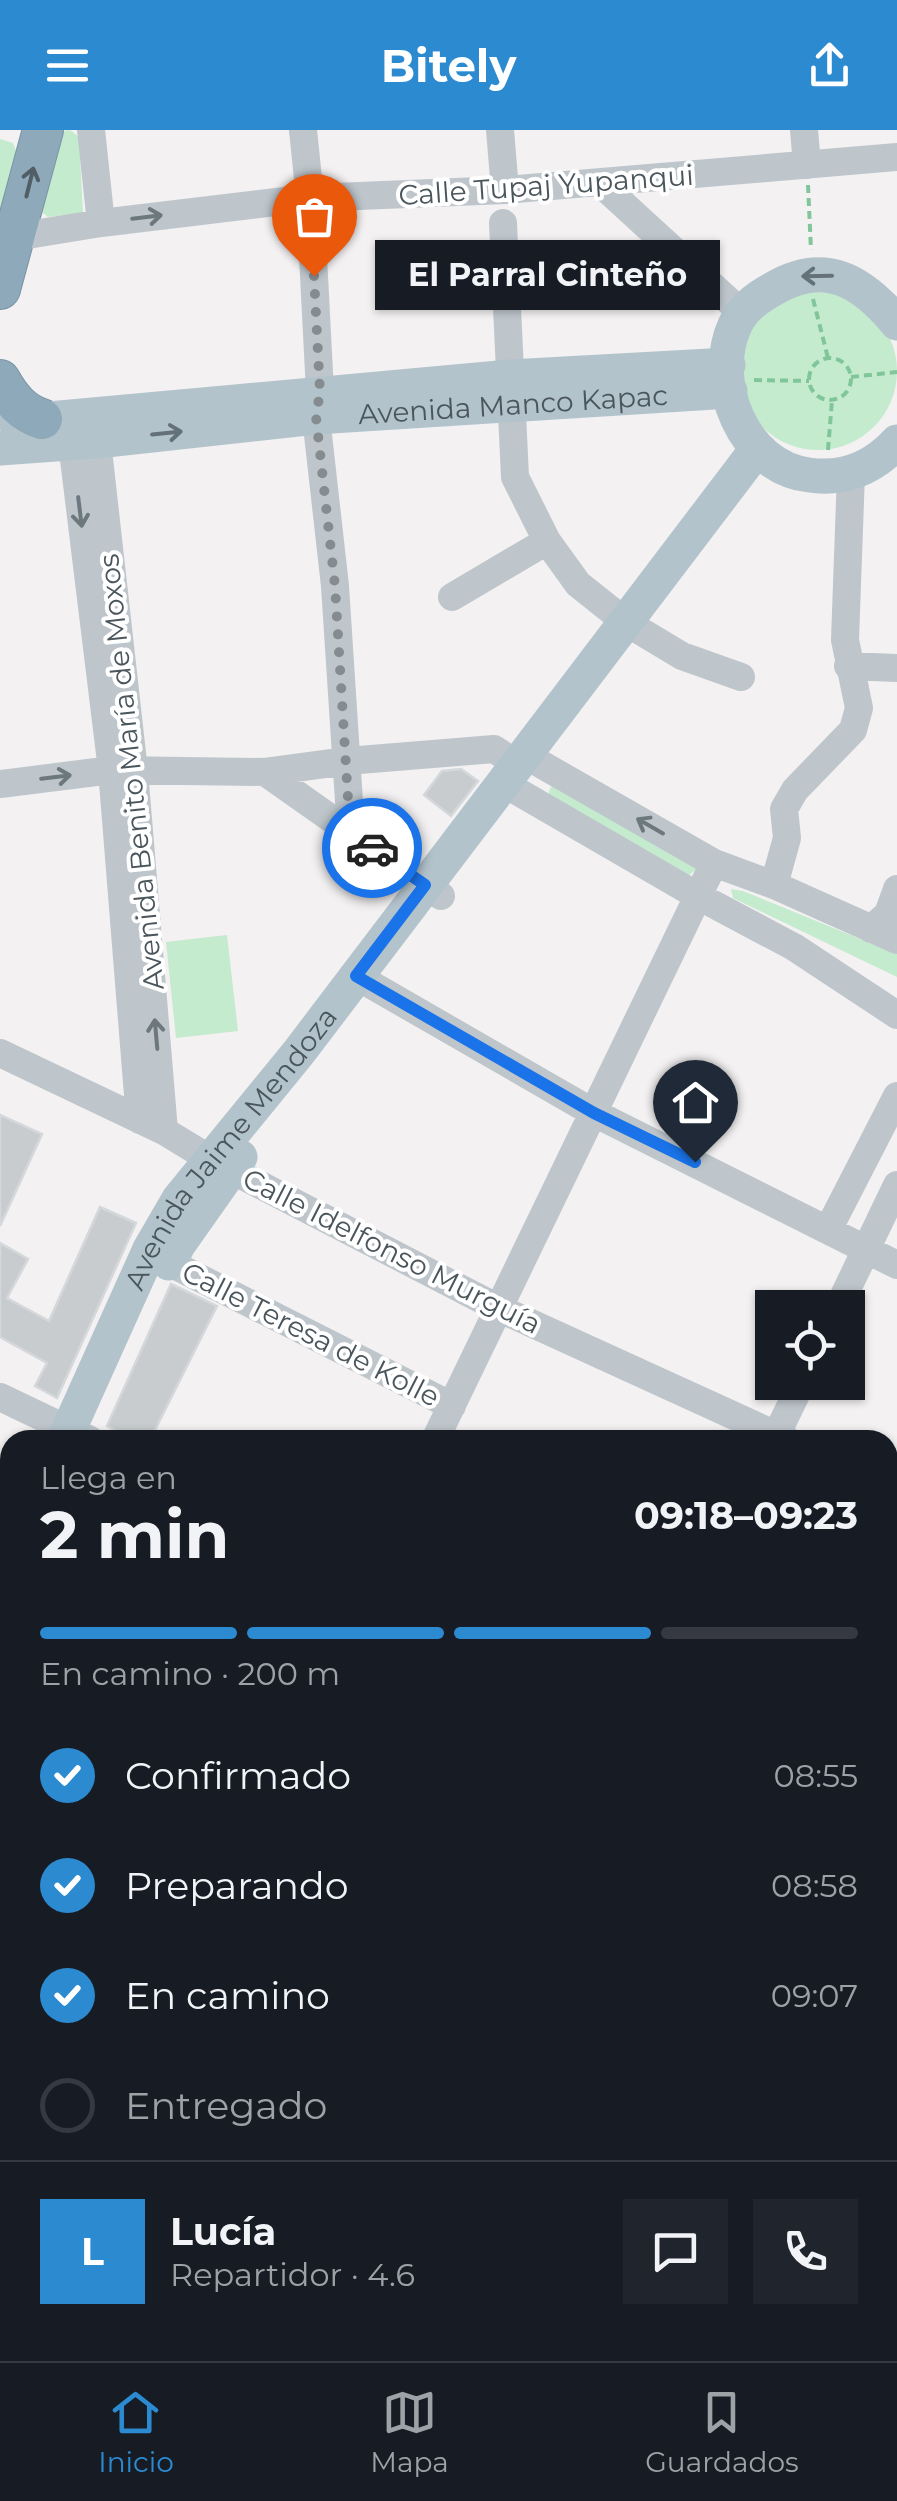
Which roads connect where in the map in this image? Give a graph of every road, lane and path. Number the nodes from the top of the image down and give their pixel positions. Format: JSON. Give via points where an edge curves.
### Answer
{"nodes":[{"id":1,"x":43,"y":130,"type":"edge"},
{"id":2,"x":91,"y":130,"type":"edge"},
{"id":3,"x":303,"y":130,"type":"edge"},
{"id":4,"x":500,"y":130,"type":"edge"},
{"id":5,"x":804,"y":130,"type":"edge"},
{"id":6,"x":897,"y":158,"type":"edge"},
{"id":7,"x":806,"y":165,"type":"junction"},
{"id":8,"x":600,"y":183,"type":"junction"},
{"id":9,"x":504,"y":190,"type":"junction"},
{"id":10,"x":310,"y":198,"type":"junction"},
{"id":11,"x":101,"y":223,"type":"junction"},
{"id":12,"x":502,"y":223,"type":"dead end"},
{"id":13,"x":8,"y":238,"type":"edge"},
{"id":14,"x":812,"y":273,"type":"junction"},
{"id":15,"x":0,"y":289,"type":"edge"},
{"id":16,"x":742,"y":313,"type":"junction"},
{"id":17,"x":897,"y":323,"type":"edge"},
{"id":18,"x":828,"y":358,"type":"junction"},
{"id":19,"x":897,"y":372,"type":"edge"},
{"id":20,"x":851,"y":376,"type":"junction"},
{"id":21,"x":0,"y":380,"type":"edge"},
{"id":22,"x":729,"y":381,"type":"junction"},
{"id":23,"x":809,"y":381,"type":"junction"},
{"id":24,"x":510,"y":390,"type":"junction"},
{"id":25,"x":832,"y":400,"type":"junction"},
{"id":26,"x":318,"y":404,"type":"junction"},
{"id":27,"x":0,"y":424,"type":"edge"},
{"id":28,"x":77,"y":426,"type":"junction"},
{"id":29,"x":897,"y":442,"type":"edge"},
{"id":30,"x":0,"y":448,"type":"edge"},
{"id":31,"x":766,"y":457,"type":"junction"},
{"id":32,"x":851,"y":473,"type":"junction"},
{"id":33,"x":548,"y":541,"type":"junction"},
{"id":34,"x":452,"y":597,"type":"dead end"},
{"id":35,"x":636,"y":630,"type":"junction"},
{"id":36,"x":848,"y":666,"type":"junction"},
{"id":37,"x":897,"y":668,"type":"edge"},
{"id":38,"x":740,"y":677,"type":"dead end"},
{"id":39,"x":347,"y":761,"type":"junction"},
{"id":40,"x":123,"y":770,"type":"junction"},
{"id":41,"x":265,"y":772,"type":"junction"},
{"id":42,"x":523,"y":773,"type":"junction"},
{"id":43,"x":0,"y":784,"type":"edge"},
{"id":44,"x":350,"y":832,"type":"junction"},
{"id":45,"x":714,"y":862,"type":"junction"},
{"id":46,"x":774,"y":885,"type":"junction"},
{"id":47,"x":897,"y":889,"type":"edge"},
{"id":48,"x":433,"y":890,"type":"junction"},
{"id":49,"x":698,"y":896,"type":"junction"},
{"id":50,"x":870,"y":929,"type":"junction"},
{"id":51,"x":897,"y":940,"type":"edge"},
{"id":52,"x":364,"y":981,"type":"junction"},
{"id":53,"x":897,"y":1014,"type":"edge"},
{"id":54,"x":0,"y":1053,"type":"edge"},
{"id":55,"x":897,"y":1096,"type":"edge"},
{"id":56,"x":594,"y":1113,"type":"junction"},
{"id":57,"x":152,"y":1126,"type":"junction"},
{"id":58,"x":221,"y":1164,"type":"junction"},
{"id":59,"x":897,"y":1184,"type":"edge"},
{"id":60,"x":829,"y":1228,"type":"junction"},
{"id":61,"x":866,"y":1248,"type":"junction"},
{"id":62,"x":170,"y":1262,"type":"junction"},
{"id":63,"x":897,"y":1265,"type":"edge"},
{"id":64,"x":846,"y":1290,"type":"edge"},
{"id":65,"x":500,"y":1309,"type":"junction"},
{"id":66,"x":0,"y":1397,"type":"edge"},
{"id":67,"x":795,"y":1400,"type":"edge"},
{"id":68,"x":452,"y":1406,"type":"junction"},
{"id":69,"x":64,"y":1430,"type":"edge"},
{"id":70,"x":81,"y":1430,"type":"edge"},
{"id":71,"x":82,"y":1430,"type":"edge"},
{"id":72,"x":440,"y":1430,"type":"edge"},
{"id":73,"x":763,"y":1430,"type":"edge"},
{"id":74,"x":783,"y":1430,"type":"edge"}],
"edges":[{"from":13,"to":1,"type":"highway","one_way":true},
{"from":2,"to":11,"type":"street"},
{"from":3,"to":10,"type":"street"},
{"from":4,"to":9,"type":"street"},
{"from":5,"to":7,"type":"street"},
{"from":6,"to":7,"type":"street","name":"Calle Tupaj Yupanqui"},
{"from":7,"to":8,"type":"street","name":"Calle Tupaj Yupanqui"},
{"from":7,"to":14,"type":"path"},
{"from":8,"to":9,"type":"street","name":"Calle Tupaj Yupanqui"},
{"from":8,"to":16,"type":"street"},
{"from":9,"to":10,"type":"street","name":"Calle Tupaj Yupanqui"},
{"from":11,"to":10,"type":"street","name":"Calle Tupaj Yupanqui","one_way":true},
{"from":10,"to":26,"type":"street"},
{"from":11,"to":13,"type":"street","name":"Calle Tupaj Yupanqui"},
{"from":12,"to":24,"type":"street"},
{"from":13,"to":15,"type":"highway"},
{"from":14,"to":16,"type":"main road","via":[[787,281]]},
{"from":17,"to":14,"type":"main road","one_way":true,"via":[[852,283]]},
{"from":14,"to":18,"type":"path"},
{"from":16,"to":22,"type":"main road","via":[[730,340]]},
{"from":18,"to":20,"type":"path","via":[[844,364]]},
{"from":18,"to":23,"type":"path","via":[[813,365]]},
{"from":19,"to":20,"type":"path"},
{"from":20,"to":25,"type":"path","via":[[848,391]]},
{"from":21,"to":28,"type":"highway","via":[[29,415]]},
{"from":22,"to":23,"type":"path"},
{"from":22,"to":24,"type":"main road","name":"Avenida Manco Kapac"},
{"from":22,"to":31,"type":"main road","via":[[739,426]]},
{"from":23,"to":25,"type":"path","via":[[816,396]]},
{"from":24,"to":26,"type":"main road","name":"Avenida Manco Kapac"},
{"from":24,"to":33,"type":"street","via":[[515,477]]},
{"from":25,"to":32,"type":"path","via":[[827,450]]},
{"from":26,"to":28,"type":"main road","name":"Avenida Manco Kapac"},
{"from":26,"to":39,"type":"street"},
{"from":27,"to":28,"type":"main road","name":"Avenida Manco Kapac"},
{"from":28,"to":30,"type":"main road","name":"Avenida Manco Kapac"},
{"from":28,"to":40,"type":"street","name":"Avenida Benito María de Moxos"},
{"from":29,"to":32,"type":"main road"},
{"from":31,"to":32,"type":"main road","via":[[799,474]]},
{"from":31,"to":35,"type":"main road","name":"Avenida Jaime Mendoza"},
{"from":32,"to":36,"type":"street"},
{"from":33,"to":34,"type":"street"},
{"from":33,"to":35,"type":"street","via":[[578,584]]},
{"from":35,"to":38,"type":"street"},
{"from":35,"to":42,"type":"main road","name":"Avenida Jaime Mendoza"},
{"from":36,"to":37,"type":"street"},
{"from":36,"to":46,"type":"street","via":[[858,708],[853,730],[784,809],[786,838]]},
{"from":39,"to":41,"type":"street"},
{"from":39,"to":42,"type":"street","via":[[494,749]]},
{"from":39,"to":44,"type":"street"},
{"from":40,"to":41,"type":"street"},
{"from":43,"to":40,"type":"street","one_way":true},
{"from":40,"to":57,"type":"street","name":"Avenida Benito María de Moxos"},
{"from":41,"to":44,"type":"street"},
{"from":45,"to":42,"type":"street","one_way":true},
{"from":42,"to":48,"type":"main road","name":"Avenida Jaime Mendoza"},
{"from":42,"to":49,"type":"street"},
{"from":44,"to":48,"type":"street"},
{"from":45,"to":46,"type":"street"},
{"from":45,"to":49,"type":"street"},
{"from":46,"to":50,"type":"street"},
{"from":47,"to":50,"type":"street","via":[[888,914]]},
{"from":48,"to":52,"type":"main road","name":"Avenida Jaime Mendoza"},
{"from":49,"to":53,"type":"street","via":[[794,947]]},
{"from":49,"to":56,"type":"street"},
{"from":50,"to":51,"type":"street"},
{"from":52,"to":56,"type":"street"},
{"from":52,"to":58,"type":"main road","name":"Avenida Jaime Mendoza"},
{"from":54,"to":57,"type":"street","name":"Calle Idelfonso Murguía"},
{"from":55,"to":60,"type":"street"},
{"from":56,"to":60,"type":"street"},
{"from":56,"to":65,"type":"street"},
{"from":57,"to":58,"type":"street","name":"Calle Idelfonso Murguía"},
{"from":58,"to":62,"type":"main road","name":"Avenida Jaime Mendoza"},
{"from":58,"to":65,"type":"street","name":"Calle Idelfonso Murguía"},
{"from":58,"to":70,"type":"main road","name":"Avenida Jaime Mendoza","via":[[179,1199],[150,1249]]},
{"from":59,"to":61,"type":"street"},
{"from":60,"to":61,"type":"street"},
{"from":61,"to":63,"type":"street"},
{"from":61,"to":64,"type":"street"},
{"from":62,"to":68,"type":"street","name":"Calle Teresa de Kolle"},
{"from":62,"to":71,"type":"main road","name":"Avenida Jaime Mendoza"},
{"from":65,"to":68,"type":"street"},
{"from":65,"to":73,"type":"street","name":"Calle Idelfonso Murguía"},
{"from":66,"to":69,"type":"street"},
{"from":67,"to":74,"type":"street"},
{"from":68,"to":72,"type":"street"}]}
